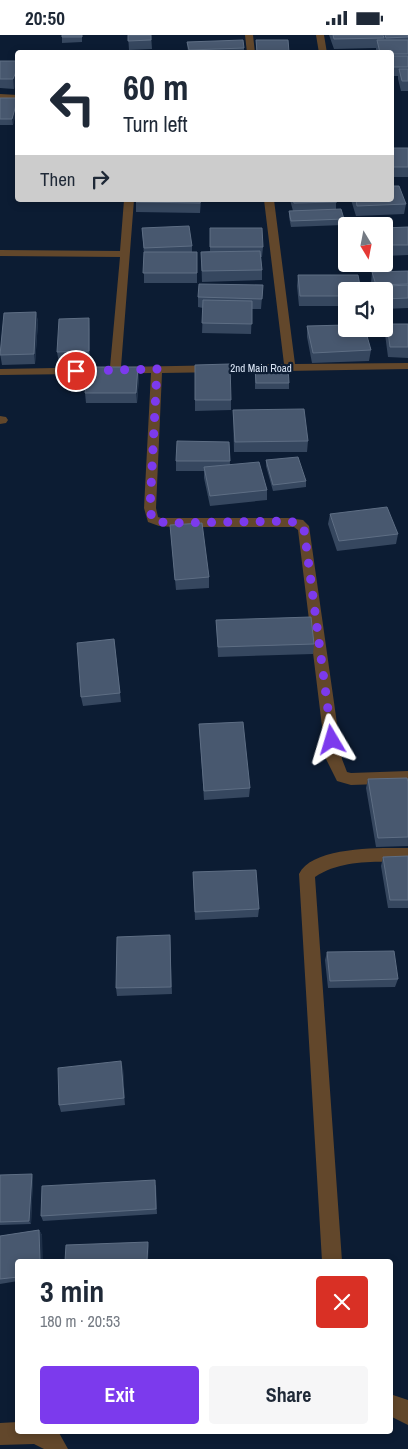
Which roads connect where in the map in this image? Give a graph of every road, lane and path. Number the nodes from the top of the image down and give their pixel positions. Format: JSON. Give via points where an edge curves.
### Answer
{"nodes":[{"id":1,"x":249,"y":35,"type":"edge"},
{"id":2,"x":320,"y":35,"type":"edge"},
{"id":3,"x":251,"y":50,"type":"edge"},
{"id":4,"x":322,"y":50,"type":"edge"},
{"id":5,"x":0,"y":97,"type":"edge"},
{"id":6,"x":15,"y":98,"type":"edge"},
{"id":7,"x":129,"y":202,"type":"edge"},
{"id":8,"x":269,"y":202,"type":"edge"},
{"id":9,"x":0,"y":253,"type":"edge"},
{"id":10,"x":125,"y":253,"type":"junction"},
{"id":11,"x":408,"y":367,"type":"edge"},
{"id":12,"x":290,"y":368,"type":"junction"},
{"id":13,"x":157,"y":369,"type":"junction"},
{"id":14,"x":115,"y":370,"type":"junction"},
{"id":15,"x":0,"y":373,"type":"edge"},
{"id":16,"x":408,"y":777,"type":"edge"},
{"id":17,"x":408,"y":855,"type":"edge"},
{"id":18,"x":332,"y":1259,"type":"edge"},
{"id":19,"x":393,"y":1406,"type":"edge"},
{"id":20,"x":408,"y":1414,"type":"edge"},
{"id":21,"x":0,"y":1434,"type":"edge"},
{"id":22,"x":15,"y":1434,"type":"edge"},
{"id":23,"x":37,"y":1434,"type":"edge"},
{"id":24,"x":57,"y":1449,"type":"edge"}],
"edges":[{"from":1,"to":3,"type":"street"},
{"from":2,"to":4,"type":"street"},
{"from":5,"to":6,"type":"street"},
{"from":7,"to":10,"type":"street"},
{"from":8,"to":12,"type":"street"},
{"from":9,"to":10,"type":"street"},
{"from":10,"to":14,"type":"street"},
{"from":11,"to":12,"type":"street","name":"2nd Main Road"},
{"from":12,"to":13,"type":"street","name":"2nd Main Road"},
{"from":13,"to":14,"type":"street","name":"2nd Main Road"},
{"from":13,"to":16,"type":"street","via":[[152,519],[173,523],[288,521],[298,523],[304,529],[337,768],[342,777],[351,779]]},
{"from":14,"to":15,"type":"street","name":"2nd Main Road"},
{"from":17,"to":18,"type":"street","via":[[341,858],[322,863],[307,874]]},
{"from":19,"to":20,"type":"street"},
{"from":21,"to":22,"type":"street"},
{"from":23,"to":24,"type":"street","via":[[50,1439]]}]}
